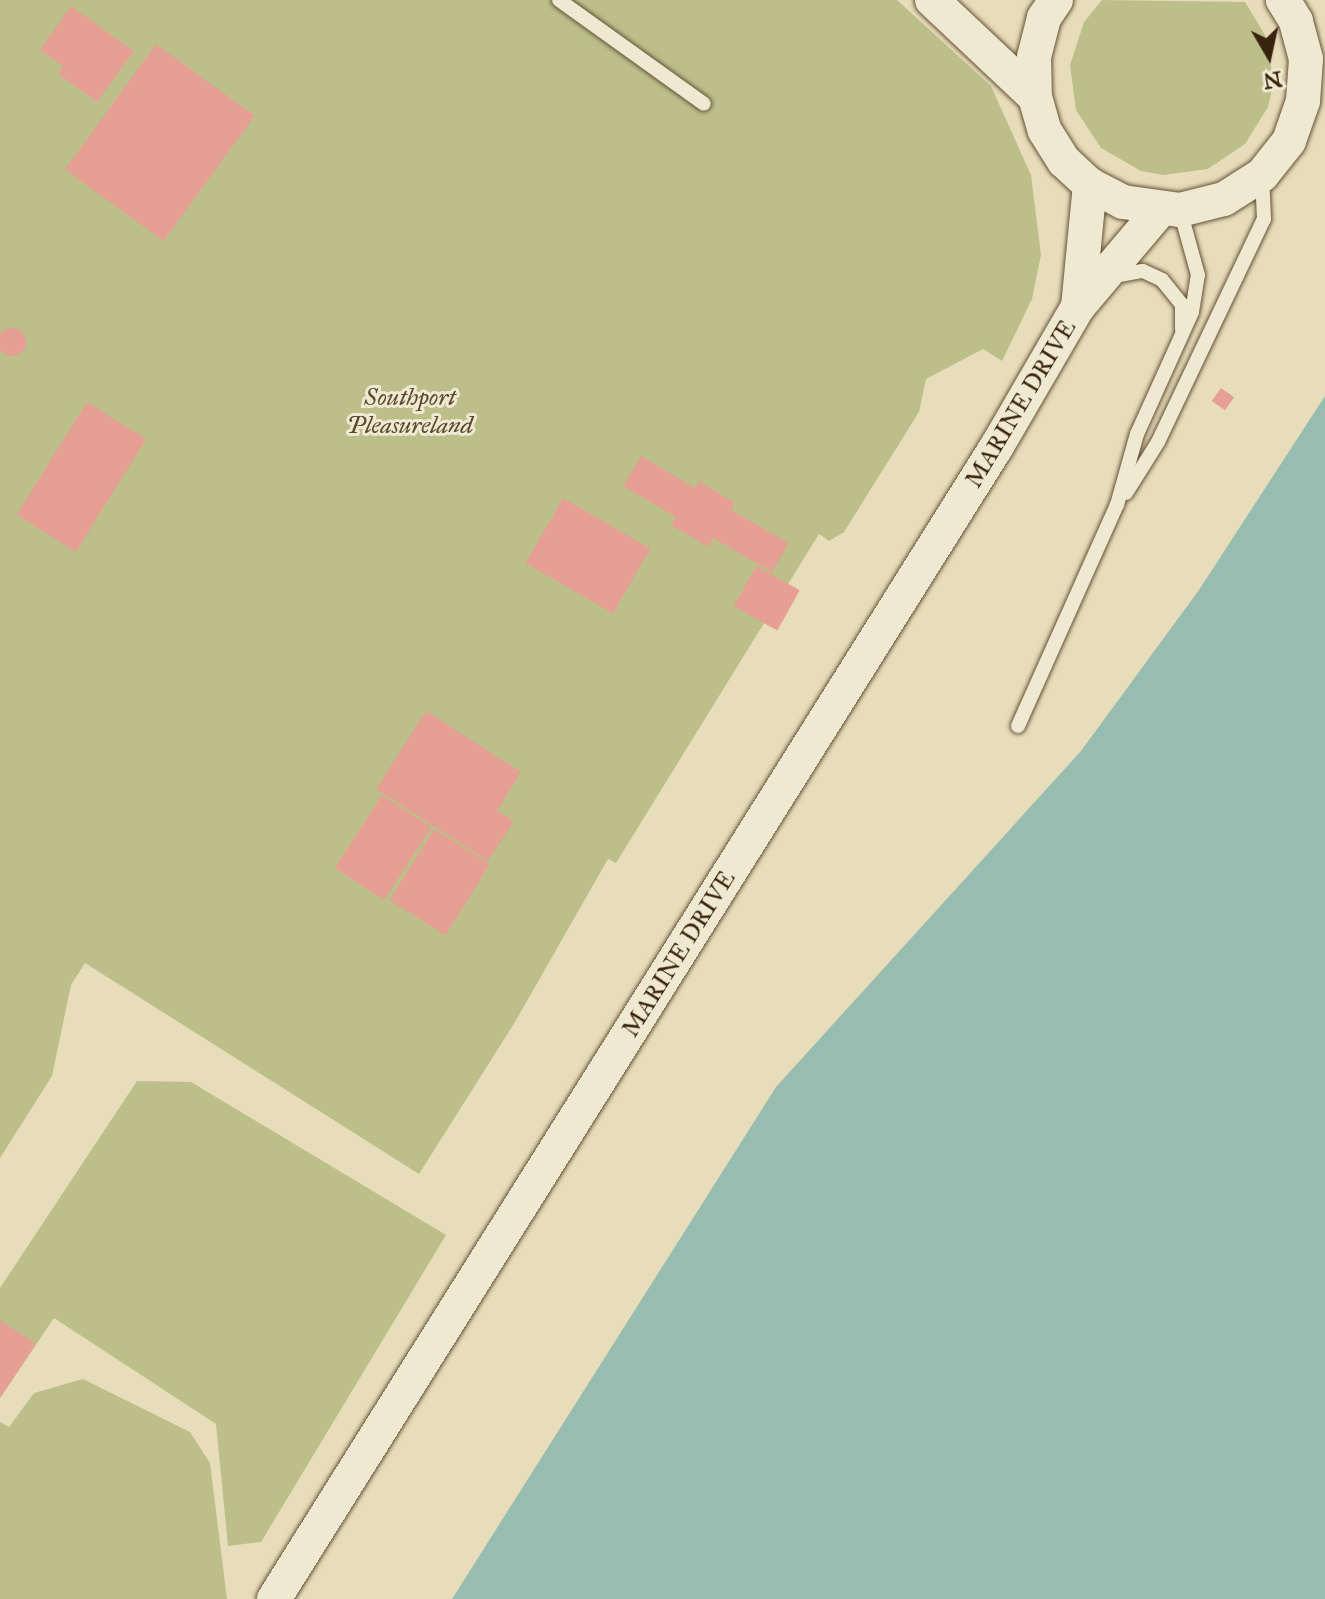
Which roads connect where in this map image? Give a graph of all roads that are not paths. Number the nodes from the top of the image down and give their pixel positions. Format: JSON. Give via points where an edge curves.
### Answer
{"nodes":[{"id":1,"x":559,"y":0,"type":"edge"},
{"id":2,"x":932,"y":0,"type":"edge"},
{"id":3,"x":1056,"y":0,"type":"edge"},
{"id":4,"x":1283,"y":0,"type":"edge"},
{"id":5,"x":1313,"y":0,"type":"edge"},
{"id":6,"x":1306,"y":59,"type":"junction"},
{"id":7,"x":1035,"y":97,"type":"junction"},
{"id":8,"x":704,"y":104,"type":"dead end"},
{"id":9,"x":1262,"y":175,"type":"junction"},
{"id":10,"x":1090,"y":185,"type":"junction"},
{"id":11,"x":1170,"y":210,"type":"junction"},
{"id":12,"x":1102,"y":279,"type":"junction"},
{"id":13,"x":1078,"y":307,"type":"junction"},
{"id":14,"x":1182,"y":334,"type":"junction"},
{"id":15,"x":1117,"y":505,"type":"junction"},
{"id":16,"x":1018,"y":726,"type":"dead end"},
{"id":17,"x":274,"y":1599,"type":"edge"}],
"edges":[{"from":1,"to":8,"type":"lane"},
{"from":2,"to":7,"type":"street"},
{"from":3,"to":7,"type":"street","via":[[1044,18],[1034,57]]},
{"from":4,"to":6,"type":"street","via":[[1296,21]]},
{"from":5,"to":6,"type":"street"},
{"from":6,"to":9,"type":"street","via":[[1303,101],[1289,141]]},
{"from":7,"to":10,"type":"street","via":[[1045,131],[1064,161]]},
{"from":9,"to":11,"type":"street","via":[[1224,199]]},
{"from":9,"to":15,"type":"lane","via":[[1264,219],[1158,442]]},
{"from":10,"to":11,"type":"street","via":[[1123,202]]},
{"from":10,"to":13,"type":"street","name":"MARINE DRIVE"},
{"from":11,"to":12,"type":"street","name":"MARINE DRIVE"},
{"from":11,"to":14,"type":"lane","via":[[1198,275]]},
{"from":12,"to":13,"type":"street","name":"MARINE DRIVE"},
{"from":12,"to":14,"type":"lane","via":[[1143,271],[1162,280],[1182,305]]},
{"from":13,"to":17,"type":"street","name":"MARINE DRIVE","via":[[1020,409]]},
{"from":14,"to":15,"type":"lane","via":[[1137,434]]},
{"from":15,"to":16,"type":"lane"}]}
